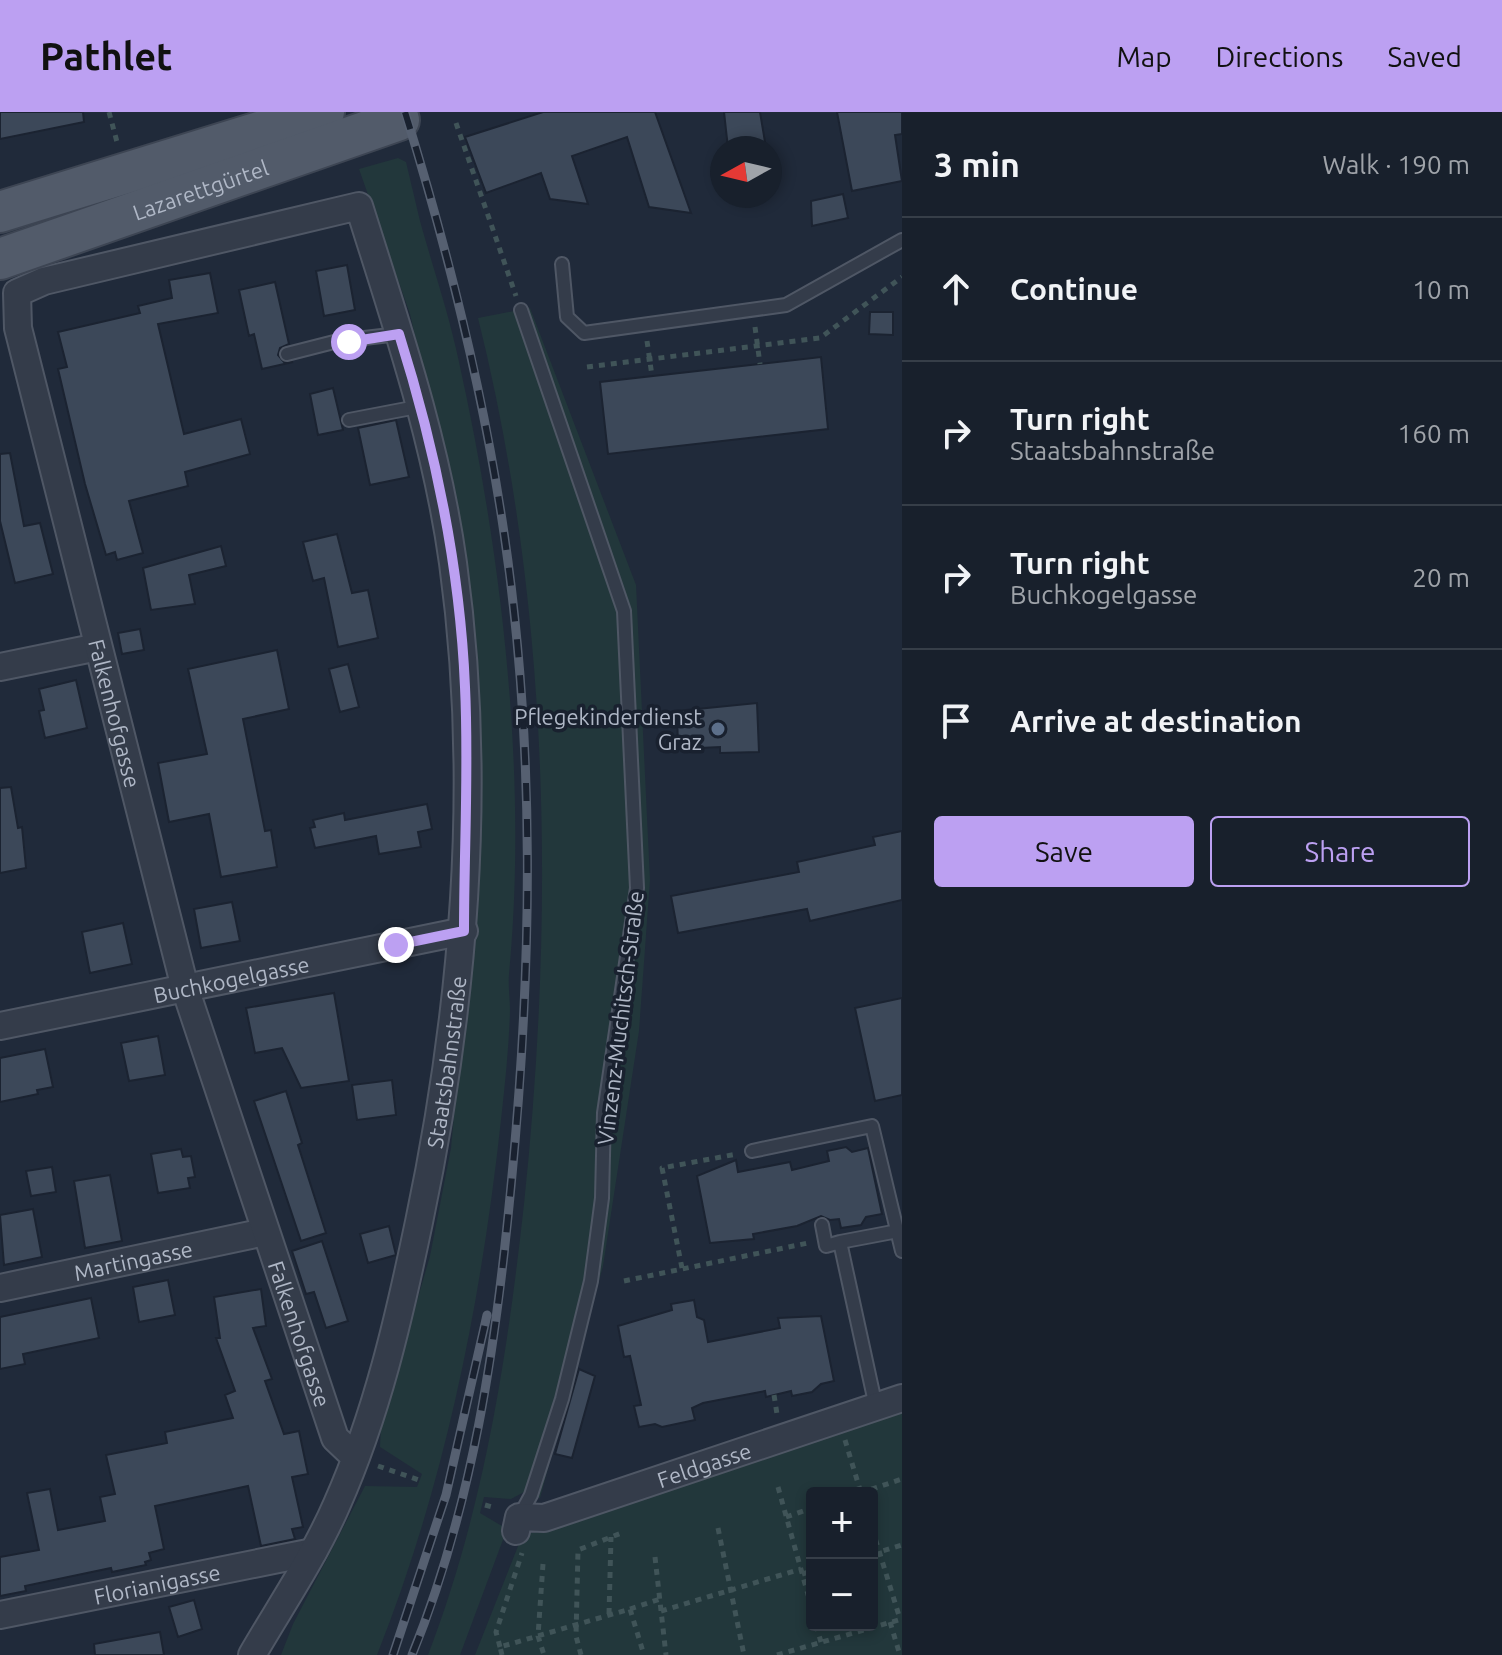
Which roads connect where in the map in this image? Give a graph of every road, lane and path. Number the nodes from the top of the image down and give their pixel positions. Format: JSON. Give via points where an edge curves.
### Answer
{"nodes":[{"id":1,"x":109,"y":112,"type":"edge"},
{"id":2,"x":324,"y":112,"type":"edge"},
{"id":3,"x":424,"y":117,"type":"edge"},
{"id":4,"x":118,"y":147,"type":"dead end"},
{"id":5,"x":359,"y":206,"type":"joint"},
{"id":6,"x":0,"y":212,"type":"edge"},
{"id":7,"x":902,"y":240,"type":"edge"},
{"id":8,"x":0,"y":259,"type":"edge"},
{"id":9,"x":562,"y":264,"type":"dead end"},
{"id":10,"x":902,"y":277,"type":"edge"},
{"id":11,"x":521,"y":310,"type":"joint"},
{"id":12,"x":753,"y":310,"type":"junction"},
{"id":13,"x":645,"y":324,"type":"junction"},
{"id":14,"x":399,"y":334,"type":"junction"},
{"id":15,"x":756,"y":347,"type":"junction"},
{"id":16,"x":287,"y":354,"type":"dead end"},
{"id":17,"x":649,"y":360,"type":"junction"},
{"id":18,"x":760,"y":364,"type":"dead end"},
{"id":19,"x":587,"y":367,"type":"dead end"},
{"id":20,"x":652,"y":376,"type":"dead end"},
{"id":21,"x":422,"y":406,"type":"junction"},
{"id":22,"x":349,"y":420,"type":"dead end"},
{"id":23,"x":98,"y":647,"type":"junction"},
{"id":24,"x":0,"y":667,"type":"edge"},
{"id":25,"x":464,"y":931,"type":"junction"},
{"id":26,"x":185,"y":988,"type":"junction"},
{"id":27,"x":0,"y":1026,"type":"edge"},
{"id":28,"x":752,"y":1151,"type":"joint"},
{"id":29,"x":822,"y":1225,"type":"dead end"},
{"id":30,"x":898,"y":1231,"type":"junction"},
{"id":31,"x":265,"y":1232,"type":"junction"},
{"id":32,"x":825,"y":1240,"type":"junction"},
{"id":33,"x":840,"y":1242,"type":"junction"},
{"id":34,"x":902,"y":1251,"type":"edge"},
{"id":35,"x":682,"y":1268,"type":"junction"},
{"id":36,"x":624,"y":1281,"type":"dead end"},
{"id":37,"x":0,"y":1288,"type":"edge"},
{"id":38,"x":902,"y":1398,"type":"edge"},
{"id":39,"x":876,"y":1407,"type":"junction"},
{"id":40,"x":845,"y":1439,"type":"dead end"},
{"id":41,"x":355,"y":1457,"type":"junction"},
{"id":42,"x":902,"y":1479,"type":"edge"},
{"id":43,"x":419,"y":1480,"type":"dead end"},
{"id":44,"x":778,"y":1487,"type":"dead end"},
{"id":45,"x":858,"y":1487,"type":"edge"},
{"id":46,"x":878,"y":1487,"type":"edge"},
{"id":47,"x":806,"y":1510,"type":"edge"},
{"id":48,"x":786,"y":1517,"type":"junction"},
{"id":49,"x":522,"y":1523,"type":"junction"},
{"id":50,"x":718,"y":1528,"type":"dead end"},
{"id":51,"x":624,"y":1532,"type":"dead end"},
{"id":52,"x":611,"y":1537,"type":"junction"},
{"id":53,"x":902,"y":1545,"type":"edge"},
{"id":54,"x":878,"y":1546,"type":"edge"},
{"id":55,"x":313,"y":1552,"type":"junction"},
{"id":56,"x":880,"y":1552,"type":"junction"},
{"id":57,"x":655,"y":1557,"type":"dead end"},
{"id":58,"x":543,"y":1564,"type":"dead end"},
{"id":59,"x":801,"y":1571,"type":"junction"},
{"id":60,"x":806,"y":1571,"type":"edge"},
{"id":61,"x":806,"y":1588,"type":"edge"},
{"id":62,"x":732,"y":1589,"type":"junction"},
{"id":63,"x":660,"y":1599,"type":"junction"},
{"id":64,"x":630,"y":1609,"type":"junction"},
{"id":65,"x":661,"y":1611,"type":"junction"},
{"id":66,"x":609,"y":1614,"type":"junction"},
{"id":67,"x":0,"y":1615,"type":"edge"},
{"id":68,"x":901,"y":1619,"type":"edge"},
{"id":69,"x":890,"y":1622,"type":"junction"},
{"id":70,"x":576,"y":1624,"type":"junction"},
{"id":71,"x":818,"y":1631,"type":"edge"},
{"id":72,"x":538,"y":1636,"type":"junction"},
{"id":73,"x":821,"y":1642,"type":"junction"},
{"id":74,"x":813,"y":1645,"type":"junction"},
{"id":75,"x":500,"y":1647,"type":"junction"},
{"id":76,"x":252,"y":1655,"type":"edge"},
{"id":77,"x":502,"y":1655,"type":"edge"},
{"id":78,"x":544,"y":1655,"type":"edge"},
{"id":79,"x":581,"y":1655,"type":"edge"},
{"id":80,"x":644,"y":1655,"type":"edge"},
{"id":81,"x":666,"y":1655,"type":"edge"},
{"id":82,"x":744,"y":1655,"type":"edge"},
{"id":83,"x":777,"y":1655,"type":"edge"},
{"id":84,"x":816,"y":1655,"type":"edge"},
{"id":85,"x":900,"y":1655,"type":"edge"}],
"edges":[{"from":1,"to":4,"type":"path"},
{"from":2,"to":6,"type":"main road","name":"Lazarettgürtel"},
{"from":3,"to":8,"type":"main road","name":"Lazarettgürtel"},
{"from":3,"to":11,"type":"path"},
{"from":5,"to":14,"type":"street","name":"Staatsbahnstraße"},
{"from":5,"to":23,"type":"street","name":"Falkenhofgasse","via":[[44,281],[17,293],[18,328]]},
{"from":7,"to":12,"type":"lane","via":[[786,305]]},
{"from":9,"to":13,"type":"lane","via":[[567,317],[584,333]]},
{"from":10,"to":15,"type":"path","via":[[820,338]]},
{"from":11,"to":49,"type":"lane","name":"Vinzenz-Muchitsch-Straße","via":[[624,611],[637,888],[604,1113],[602,1198],[591,1281],[562,1399]]},
{"from":12,"to":13,"type":"lane"},
{"from":12,"to":15,"type":"path"},
{"from":13,"to":17,"type":"path"},
{"from":14,"to":16,"type":"lane"},
{"from":14,"to":21,"type":"street","name":"Staatsbahnstraße"},
{"from":15,"to":17,"type":"path"},
{"from":15,"to":18,"type":"path"},
{"from":17,"to":19,"type":"path"},
{"from":17,"to":20,"type":"path"},
{"from":21,"to":22,"type":"lane"},
{"from":21,"to":25,"type":"street","name":"Staatsbahnstraße","via":[[453,562],[465,687]]},
{"from":23,"to":24,"type":"street"},
{"from":23,"to":26,"type":"street","name":"Falkenhofgasse"},
{"from":25,"to":26,"type":"street","name":"Buchkogelgasse"},
{"from":25,"to":41,"type":"street","name":"Staatsbahnstraße","via":[[434,1152],[397,1328]]},
{"from":26,"to":27,"type":"street","name":"Buchkogelgasse"},
{"from":26,"to":31,"type":"street","name":"Falkenhofgasse"},
{"from":28,"to":30,"type":"lane","via":[[872,1126]]},
{"from":28,"to":35,"type":"path","via":[[662,1168]]},
{"from":29,"to":32,"type":"lane"},
{"from":30,"to":33,"type":"lane"},
{"from":30,"to":34,"type":"lane"},
{"from":31,"to":37,"type":"street","name":"Martingasse"},
{"from":31,"to":41,"type":"street","name":"Falkenhofgasse","via":[[335,1438]]},
{"from":32,"to":33,"type":"lane","via":[[826,1246]]},
{"from":32,"to":35,"type":"path"},
{"from":33,"to":39,"type":"lane"},
{"from":35,"to":36,"type":"path"},
{"from":38,"to":39,"type":"street","name":"Feldgasse"},
{"from":39,"to":49,"type":"street","name":"Feldgasse"},
{"from":40,"to":45,"type":"path"},
{"from":41,"to":43,"type":"path"},
{"from":41,"to":55,"type":"street","name":"Staatsbahnstraße"},
{"from":42,"to":46,"type":"path"},
{"from":44,"to":48,"type":"path"},
{"from":47,"to":48,"type":"path"},
{"from":48,"to":59,"type":"path"},
{"from":49,"to":75,"type":"path","via":[[496,1632]]},
{"from":50,"to":62,"type":"path"},
{"from":51,"to":52,"type":"path"},
{"from":52,"to":66,"type":"path"},
{"from":52,"to":70,"type":"path","via":[[578,1550]]},
{"from":53,"to":56,"type":"path"},
{"from":54,"to":56,"type":"path"},
{"from":55,"to":67,"type":"street","name":"Florianigasse"},
{"from":55,"to":76,"type":"street","name":"Staatsbahnstraße"},
{"from":56,"to":68,"type":"path"},
{"from":57,"to":63,"type":"path"},
{"from":58,"to":72,"type":"path"},
{"from":59,"to":60,"type":"path"},
{"from":59,"to":61,"type":"path"},
{"from":59,"to":62,"type":"path"},
{"from":62,"to":65,"type":"path"},
{"from":62,"to":82,"type":"path"},
{"from":63,"to":64,"type":"path"},
{"from":63,"to":65,"type":"path"},
{"from":64,"to":66,"type":"path"},
{"from":64,"to":80,"type":"path"},
{"from":65,"to":81,"type":"path"},
{"from":66,"to":70,"type":"path"},
{"from":68,"to":69,"type":"path"},
{"from":69,"to":73,"type":"path"},
{"from":69,"to":85,"type":"path"},
{"from":70,"to":72,"type":"path"},
{"from":70,"to":79,"type":"path"},
{"from":71,"to":73,"type":"path"},
{"from":72,"to":75,"type":"path"},
{"from":72,"to":78,"type":"path"},
{"from":73,"to":74,"type":"path"},
{"from":74,"to":83,"type":"path"},
{"from":74,"to":84,"type":"path"},
{"from":75,"to":77,"type":"path"}]}
